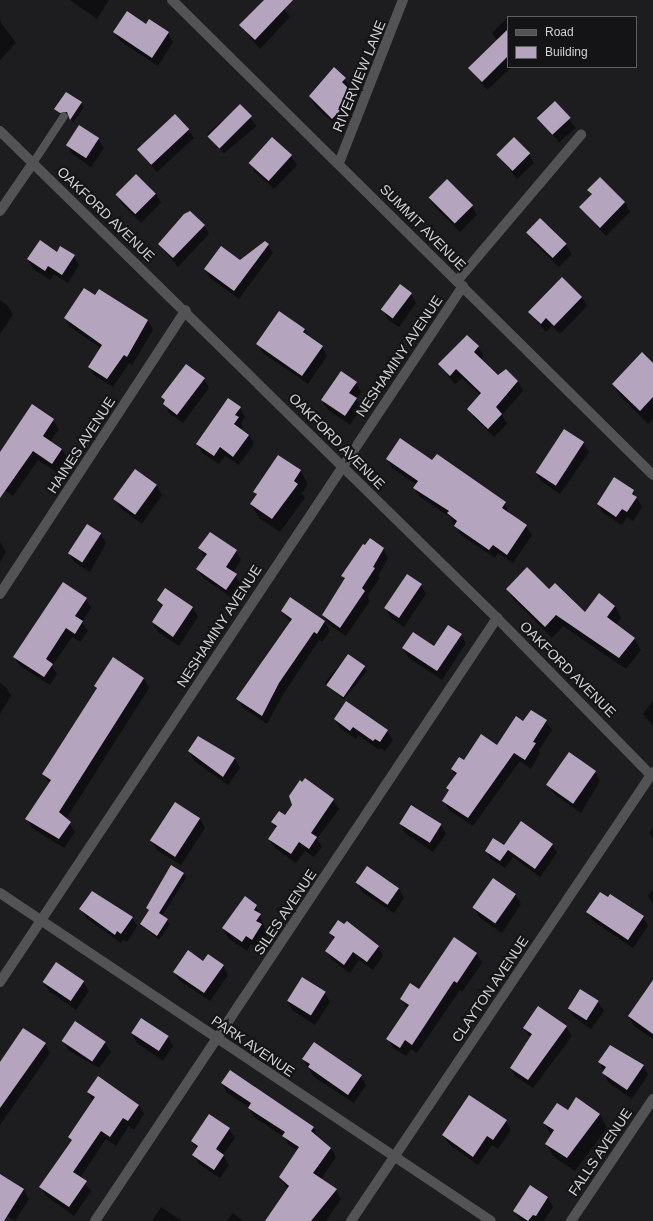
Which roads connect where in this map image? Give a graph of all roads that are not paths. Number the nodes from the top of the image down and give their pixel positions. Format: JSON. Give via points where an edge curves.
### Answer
{"nodes":[{"id":1,"x":172,"y":0,"type":"edge"},
{"id":2,"x":403,"y":0,"type":"edge"},
{"id":3,"x":64,"y":116,"type":"dead end"},
{"id":4,"x":0,"y":131,"type":"edge"},
{"id":5,"x":581,"y":135,"type":"dead end"},
{"id":6,"x":33,"y":163,"type":"junction"},
{"id":7,"x":339,"y":163,"type":"junction"},
{"id":8,"x":0,"y":211,"type":"edge"},
{"id":9,"x":460,"y":283,"type":"junction"},
{"id":10,"x":186,"y":310,"type":"junction"},
{"id":11,"x":342,"y":465,"type":"junction"},
{"id":12,"x":653,"y":475,"type":"edge"},
{"id":13,"x":0,"y":594,"type":"edge"},
{"id":14,"x":497,"y":618,"type":"junction"},
{"id":15,"x":652,"y":773,"type":"edge"},
{"id":16,"x":0,"y":893,"type":"edge"},
{"id":17,"x":41,"y":921,"type":"junction"},
{"id":18,"x":0,"y":982,"type":"edge"},
{"id":19,"x":217,"y":1039,"type":"junction"},
{"id":20,"x":653,"y":1099,"type":"edge"},
{"id":21,"x":394,"y":1156,"type":"junction"},
{"id":22,"x":95,"y":1221,"type":"edge"},
{"id":23,"x":351,"y":1221,"type":"edge"},
{"id":24,"x":492,"y":1221,"type":"edge"},
{"id":25,"x":571,"y":1221,"type":"edge"}],
"edges":[{"from":1,"to":7,"type":"street","name":"SUMMIT AVENUE"},
{"from":2,"to":7,"type":"street","name":"RIVERVIEW LANE"},
{"from":3,"to":6,"type":"lane"},
{"from":4,"to":6,"type":"street","name":"OAKFORD AVENUE"},
{"from":5,"to":9,"type":"street","name":"NESHAMINY AVENUE"},
{"from":6,"to":8,"type":"street"},
{"from":6,"to":10,"type":"street","name":"OAKFORD AVENUE"},
{"from":7,"to":9,"type":"street","name":"SUMMIT AVENUE"},
{"from":9,"to":11,"type":"street","name":"NESHAMINY AVENUE"},
{"from":9,"to":12,"type":"street","name":"SUMMIT AVENUE"},
{"from":10,"to":11,"type":"street","name":"OAKFORD AVENUE"},
{"from":10,"to":13,"type":"street","name":"HAINES AVENUE"},
{"from":11,"to":14,"type":"street","name":"OAKFORD AVENUE"},
{"from":11,"to":17,"type":"street","name":"NESHAMINY AVENUE"},
{"from":14,"to":15,"type":"street","name":"OAKFORD AVENUE"},
{"from":14,"to":19,"type":"street","name":"SILES AVENUE"},
{"from":15,"to":21,"type":"street","name":"CLAYTON AVENUE"},
{"from":16,"to":17,"type":"street","name":"PARK AVENUE"},
{"from":17,"to":18,"type":"street","name":"NESHAMINY AVENUE"},
{"from":17,"to":19,"type":"street","name":"PARK AVENUE"},
{"from":19,"to":21,"type":"street","name":"PARK AVENUE"},
{"from":19,"to":22,"type":"street","name":"SILES AVENUE"},
{"from":20,"to":25,"type":"street","name":"FALLS AVENUE"},
{"from":21,"to":23,"type":"street","name":"CLAYTON AVENUE"},
{"from":21,"to":24,"type":"street","name":"PARK AVENUE"}]}
